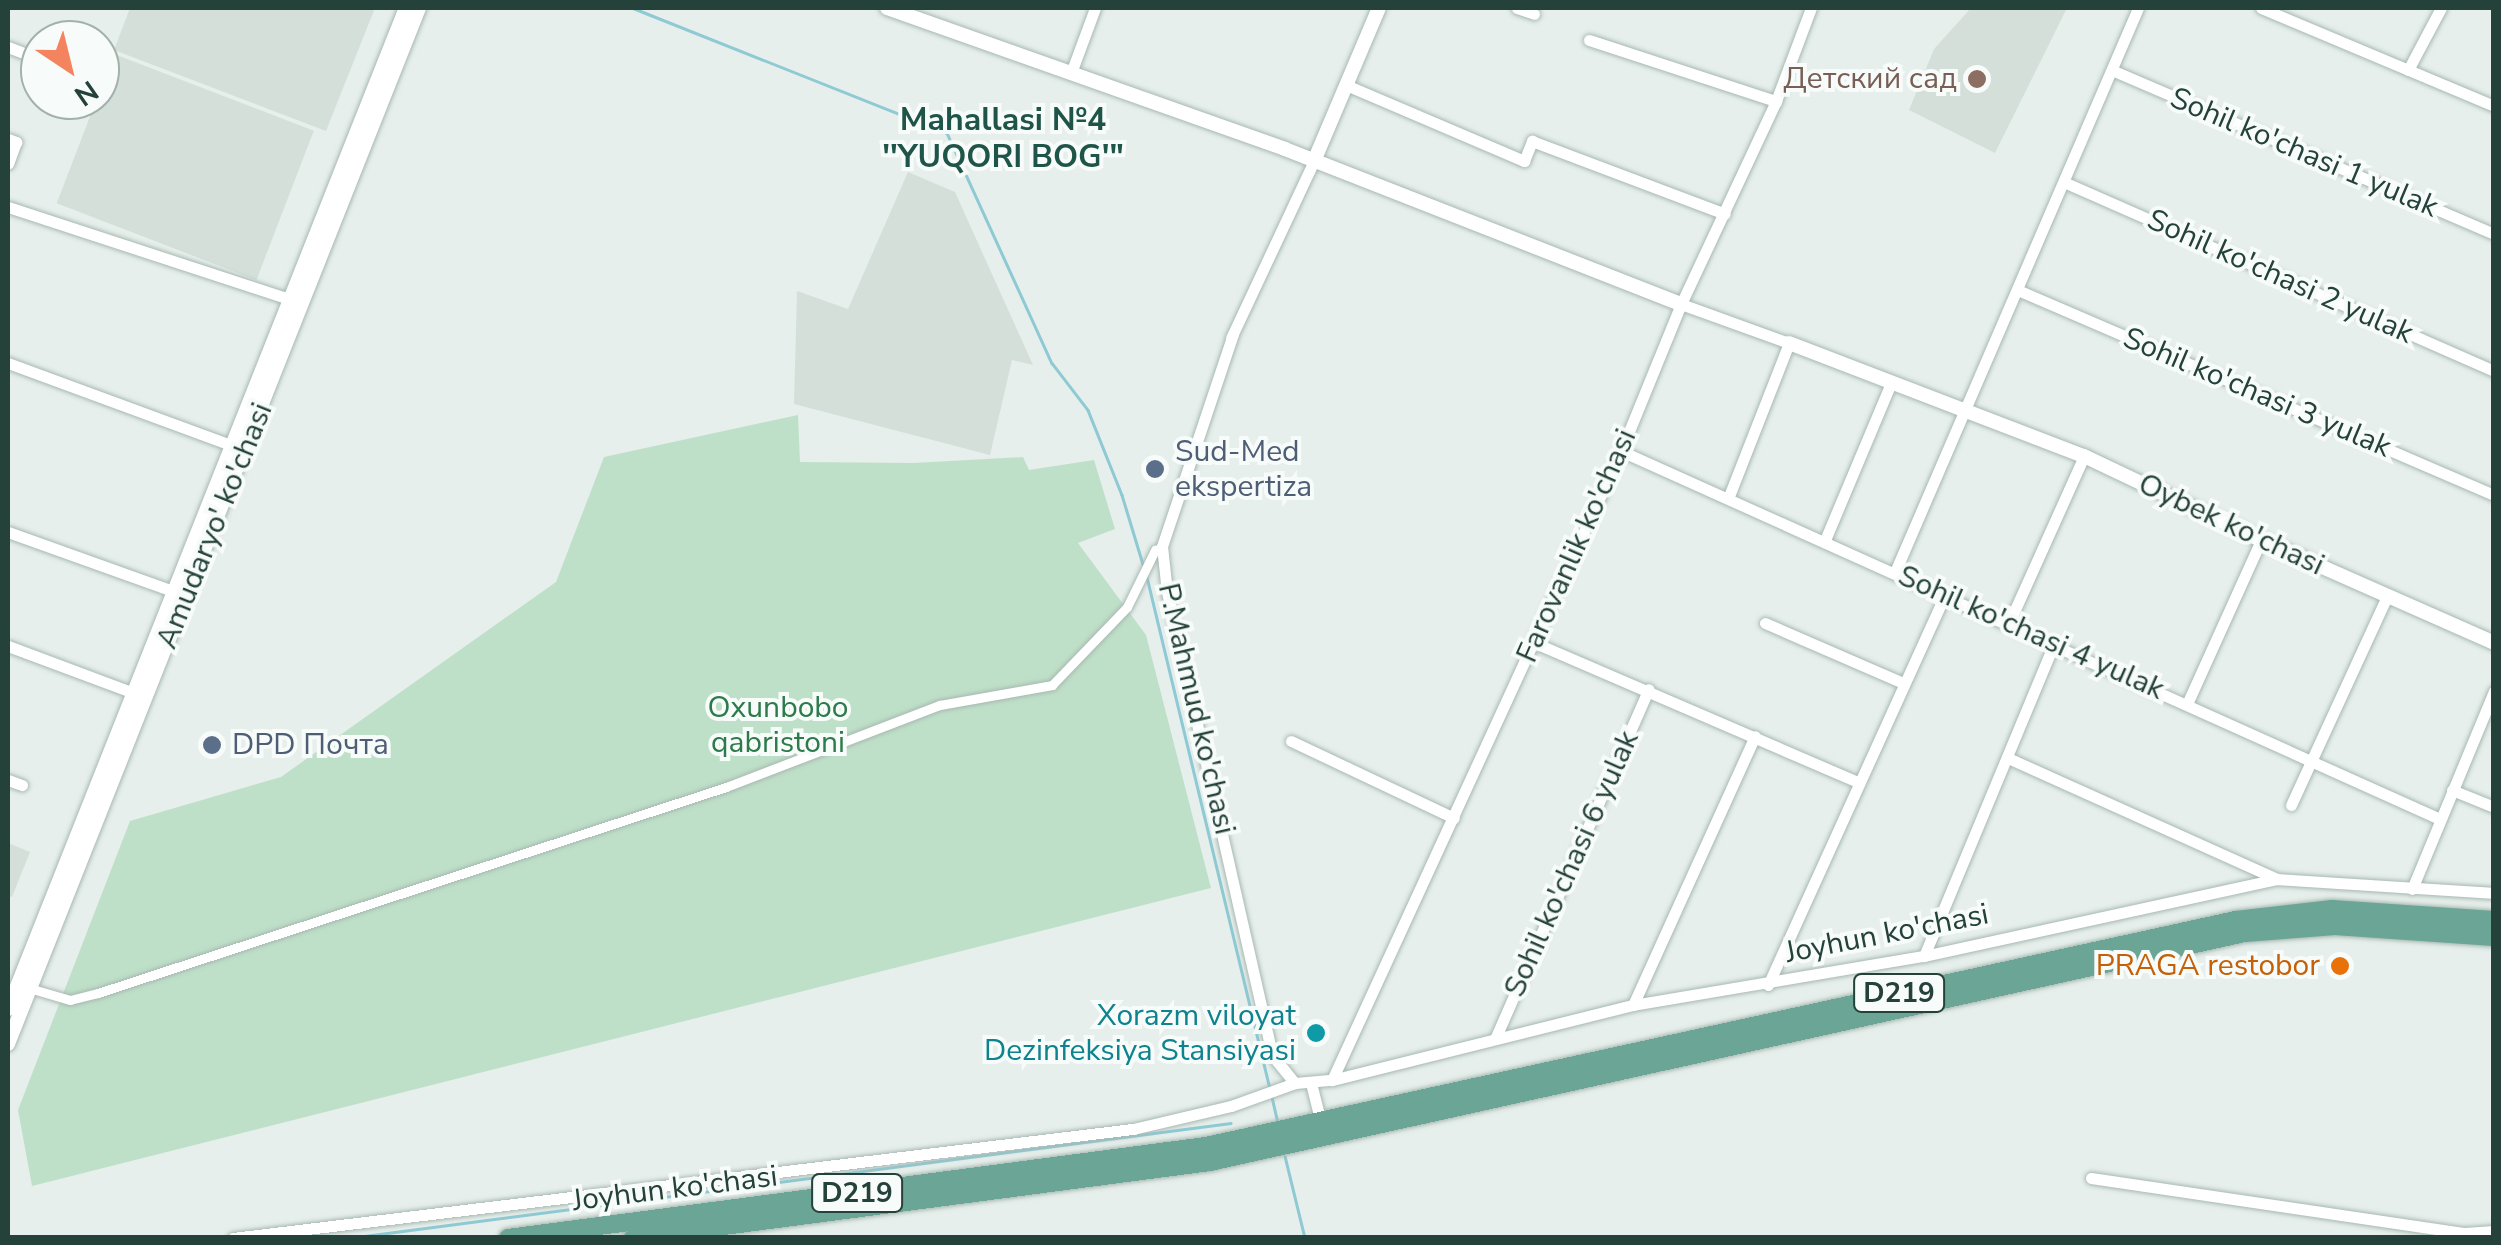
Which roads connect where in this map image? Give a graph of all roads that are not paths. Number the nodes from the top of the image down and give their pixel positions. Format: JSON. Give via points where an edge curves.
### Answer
{"nodes":[{"id":1,"x":406,"y":8,"type":"edge"},
{"id":2,"x":419,"y":8,"type":"edge"},
{"id":3,"x":887,"y":8,"type":"edge"},
{"id":4,"x":1096,"y":8,"type":"edge"},
{"id":5,"x":1379,"y":8,"type":"edge"},
{"id":6,"x":1516,"y":8,"type":"edge"},
{"id":7,"x":1811,"y":8,"type":"edge"},
{"id":8,"x":2138,"y":8,"type":"edge"},
{"id":9,"x":2261,"y":8,"type":"edge"},
{"id":10,"x":2441,"y":8,"type":"edge"},
{"id":11,"x":1534,"y":14,"type":"dead end"},
{"id":12,"x":1589,"y":40,"type":"dead end"},
{"id":13,"x":2408,"y":70,"type":"junction"},
{"id":14,"x":2114,"y":71,"type":"junction"},
{"id":15,"x":1071,"y":73,"type":"junction"},
{"id":16,"x":1346,"y":85,"type":"junction"},
{"id":17,"x":1776,"y":102,"type":"junction"},
{"id":18,"x":2494,"y":106,"type":"edge"},
{"id":19,"x":8,"y":139,"type":"edge"},
{"id":20,"x":1314,"y":161,"type":"junction"},
{"id":21,"x":8,"y":164,"type":"edge"},
{"id":22,"x":2066,"y":183,"type":"junction"},
{"id":23,"x":8,"y":207,"type":"edge"},
{"id":24,"x":1726,"y":214,"type":"junction"},
{"id":25,"x":2494,"y":234,"type":"edge"},
{"id":26,"x":2020,"y":291,"type":"junction"},
{"id":27,"x":288,"y":299,"type":"junction"},
{"id":28,"x":1681,"y":304,"type":"junction"},
{"id":29,"x":1233,"y":334,"type":"junction"},
{"id":30,"x":1789,"y":343,"type":"junction"},
{"id":31,"x":8,"y":363,"type":"edge"},
{"id":32,"x":2494,"y":370,"type":"edge"},
{"id":33,"x":1891,"y":383,"type":"junction"},
{"id":34,"x":1969,"y":408,"type":"junction"},
{"id":35,"x":238,"y":448,"type":"junction"},
{"id":36,"x":1621,"y":451,"type":"junction"},
{"id":37,"x":2084,"y":456,"type":"junction"},
{"id":38,"x":2494,"y":495,"type":"edge"},
{"id":39,"x":1729,"y":496,"type":"junction"},
{"id":40,"x":8,"y":532,"type":"edge"},
{"id":41,"x":1825,"y":540,"type":"junction"},
{"id":42,"x":2260,"y":540,"type":"junction"},
{"id":43,"x":1155,"y":550,"type":"joint"},
{"id":44,"x":1896,"y":572,"type":"junction"},
{"id":45,"x":173,"y":591,"type":"junction"},
{"id":46,"x":1946,"y":594,"type":"junction"},
{"id":47,"x":2386,"y":598,"type":"junction"},
{"id":48,"x":2009,"y":623,"type":"junction"},
{"id":49,"x":1765,"y":624,"type":"dead end"},
{"id":50,"x":2494,"y":642,"type":"edge"},
{"id":51,"x":1535,"y":643,"type":"junction"},
{"id":52,"x":2054,"y":644,"type":"junction"},
{"id":53,"x":8,"y":646,"type":"edge"},
{"id":54,"x":1903,"y":683,"type":"junction"},
{"id":55,"x":1649,"y":690,"type":"junction"},
{"id":56,"x":2494,"y":691,"type":"edge"},
{"id":57,"x":134,"y":693,"type":"junction"},
{"id":58,"x":2187,"y":704,"type":"junction"},
{"id":59,"x":1755,"y":736,"type":"junction"},
{"id":60,"x":1291,"y":741,"type":"dead end"},
{"id":61,"x":2008,"y":758,"type":"junction"},
{"id":62,"x":2311,"y":762,"type":"junction"},
{"id":63,"x":8,"y":780,"type":"edge"},
{"id":64,"x":1858,"y":782,"type":"junction"},
{"id":65,"x":22,"y":785,"type":"dead end"},
{"id":66,"x":2452,"y":790,"type":"junction"},
{"id":67,"x":2291,"y":805,"type":"dead end"},
{"id":68,"x":2494,"y":807,"type":"edge"},
{"id":69,"x":1454,"y":818,"type":"junction"},
{"id":70,"x":2440,"y":819,"type":"junction"},
{"id":71,"x":2277,"y":879,"type":"junction"},
{"id":72,"x":2412,"y":888,"type":"junction"},
{"id":73,"x":2494,"y":893,"type":"edge"},
{"id":74,"x":2494,"y":920,"type":"edge"},
{"id":75,"x":2494,"y":937,"type":"edge"},
{"id":76,"x":1924,"y":956,"type":"junction"},
{"id":77,"x":1768,"y":985,"type":"junction"},
{"id":78,"x":30,"y":988,"type":"junction"},
{"id":79,"x":1633,"y":1005,"type":"junction"},
{"id":80,"x":8,"y":1010,"type":"edge"},
{"id":81,"x":1495,"y":1039,"type":"junction"},
{"id":82,"x":8,"y":1044,"type":"edge"},
{"id":83,"x":1332,"y":1080,"type":"junction"},
{"id":84,"x":1311,"y":1083,"type":"junction"},
{"id":85,"x":1288,"y":1085,"type":"junction"},
{"id":86,"x":1317,"y":1129,"type":"junction"},
{"id":87,"x":1208,"y":1154,"type":"junction"},
{"id":88,"x":2092,"y":1178,"type":"dead end"},
{"id":89,"x":2494,"y":1231,"type":"edge"},
{"id":90,"x":233,"y":1238,"type":"edge"},
{"id":91,"x":508,"y":1238,"type":"edge"},
{"id":92,"x":632,"y":1238,"type":"edge"}],
"edges":[{"from":1,"to":27,"type":"street"},
{"from":2,"to":35,"type":"street","name":"Amudaryo' ko'chasi"},
{"from":3,"to":15,"type":"street"},
{"from":4,"to":15,"type":"street"},
{"from":5,"to":16,"type":"street","name":"P.Mahmud ko'chasi"},
{"from":6,"to":11,"type":"street"},
{"from":7,"to":17,"type":"street","name":"Farovanlik ko'chasi"},
{"from":8,"to":14,"type":"street"},
{"from":9,"to":13,"type":"street"},
{"from":10,"to":13,"type":"street"},
{"from":12,"to":17,"type":"street"},
{"from":13,"to":18,"type":"street"},
{"from":14,"to":22,"type":"street"},
{"from":14,"to":25,"type":"street","name":"Sohil ko'chasi 1 yulak"},
{"from":15,"to":20,"type":"street"},
{"from":16,"to":20,"type":"street","name":"P.Mahmud ko'chasi"},
{"from":16,"to":24,"type":"street","via":[[1524,161],[1532,141]]},
{"from":17,"to":24,"type":"street","name":"Farovanlik ko'chasi"},
{"from":19,"to":21,"type":"street","via":[[16,142]]},
{"from":20,"to":28,"type":"street"},
{"from":20,"to":29,"type":"street","name":"P.Mahmud ko'chasi"},
{"from":22,"to":26,"type":"street"},
{"from":22,"to":32,"type":"street","name":"Sohil ko'chasi 2 yulak"},
{"from":23,"to":27,"type":"street"},
{"from":24,"to":28,"type":"street","name":"Farovanlik ko'chasi"},
{"from":26,"to":34,"type":"street"},
{"from":26,"to":38,"type":"street","name":"Sohil ko'chasi 3 yulak"},
{"from":27,"to":35,"type":"street"},
{"from":28,"to":30,"type":"street","name":"Oybek ko'chasi"},
{"from":28,"to":36,"type":"street","name":"Farovanlik ko'chasi"},
{"from":29,"to":43,"type":"street","name":"P.Mahmud ko'chasi"},
{"from":29,"to":85,"type":"street","name":"P.Mahmud ko'chasi","via":[[1162,546],[1272,1055]]},
{"from":30,"to":33,"type":"street","name":"Oybek ko'chasi"},
{"from":30,"to":39,"type":"street"},
{"from":31,"to":35,"type":"street"},
{"from":33,"to":34,"type":"street","name":"Oybek ko'chasi"},
{"from":33,"to":41,"type":"street"},
{"from":34,"to":37,"type":"street","name":"Oybek ko'chasi"},
{"from":34,"to":44,"type":"street"},
{"from":35,"to":45,"type":"street"},
{"from":35,"to":78,"type":"street","name":"Amudaryo' ko'chasi"},
{"from":36,"to":39,"type":"street","name":"Sohil ko'chasi 4 yulak"},
{"from":36,"to":51,"type":"street","name":"Farovanlik ko'chasi"},
{"from":37,"to":42,"type":"street","name":"Oybek ko'chasi"},
{"from":37,"to":48,"type":"street"},
{"from":39,"to":41,"type":"street","name":"Sohil ko'chasi 4 yulak"},
{"from":40,"to":45,"type":"street"},
{"from":41,"to":44,"type":"street","name":"Sohil ko'chasi 4 yulak"},
{"from":42,"to":47,"type":"street","name":"Oybek ko'chasi"},
{"from":42,"to":58,"type":"street"},
{"from":43,"to":78,"type":"street","via":[[1127,607],[1052,685],[940,705],[726,787],[98,993],[70,1000]]},
{"from":44,"to":46,"type":"street","name":"Sohil ko'chasi 4 yulak"},
{"from":45,"to":57,"type":"street"},
{"from":46,"to":48,"type":"street","name":"Sohil ko'chasi 4 yulak"},
{"from":46,"to":54,"type":"street"},
{"from":47,"to":50,"type":"street","name":"Oybek ko'chasi"},
{"from":47,"to":62,"type":"street"},
{"from":48,"to":52,"type":"street","name":"Sohil ko'chasi 4 yulak"},
{"from":49,"to":54,"type":"street"},
{"from":51,"to":55,"type":"street"},
{"from":51,"to":69,"type":"street","name":"Farovanlik ko'chasi"},
{"from":52,"to":58,"type":"street","name":"Sohil ko'chasi 4 yulak"},
{"from":52,"to":61,"type":"street"},
{"from":53,"to":57,"type":"street"},
{"from":54,"to":64,"type":"street"},
{"from":55,"to":59,"type":"street"},
{"from":55,"to":81,"type":"street","name":"Sohil ko'chasi 6 yulak"},
{"from":56,"to":66,"type":"street"},
{"from":57,"to":80,"type":"street"},
{"from":58,"to":62,"type":"street","name":"Sohil ko'chasi 4 yulak"},
{"from":59,"to":64,"type":"street"},
{"from":59,"to":79,"type":"street"},
{"from":60,"to":69,"type":"street"},
{"from":61,"to":71,"type":"street"},
{"from":61,"to":76,"type":"street"},
{"from":62,"to":67,"type":"street"},
{"from":62,"to":70,"type":"street","name":"Sohil ko'chasi 4 yulak"},
{"from":63,"to":65,"type":"street"},
{"from":64,"to":77,"type":"street"},
{"from":66,"to":68,"type":"street"},
{"from":66,"to":70,"type":"street"},
{"from":69,"to":83,"type":"street","name":"Farovanlik ko'chasi"},
{"from":70,"to":72,"type":"street"},
{"from":71,"to":72,"type":"street","name":"Joyhun ko'chasi"},
{"from":71,"to":76,"type":"street","name":"Joyhun ko'chasi"},
{"from":72,"to":73,"type":"street","name":"Joyhun ko'chasi"},
{"from":74,"to":86,"type":"main road","name":"Joyhun ko'chasi","number":"D219","via":[[2332,908],[2236,920]]},
{"from":75,"to":86,"type":"main road","number":"D219","via":[[2335,926],[2245,933]]},
{"from":76,"to":77,"type":"street","name":"Joyhun ko'chasi"},
{"from":77,"to":79,"type":"street","name":"Joyhun ko'chasi"},
{"from":78,"to":82,"type":"street","name":"Amudaryo' ko'chasi"},
{"from":79,"to":81,"type":"street","name":"Joyhun ko'chasi"},
{"from":81,"to":83,"type":"street","name":"Joyhun ko'chasi"},
{"from":83,"to":84,"type":"street","name":"Joyhun ko'chasi"},
{"from":84,"to":85,"type":"street","name":"Joyhun ko'chasi"},
{"from":84,"to":86,"type":"street"},
{"from":85,"to":90,"type":"street","name":"Joyhun ko'chasi","via":[[1133,1129]]},
{"from":86,"to":87,"type":"main road","number":"D219"},
{"from":87,"to":91,"type":"main road","name":"Joyhun ko'chasi","number":"D219"},
{"from":87,"to":92,"type":"main road","name":"Joyhun ko'chasi","number":"D219"},
{"from":88,"to":89,"type":"street","via":[[2465,1233]]}]}
